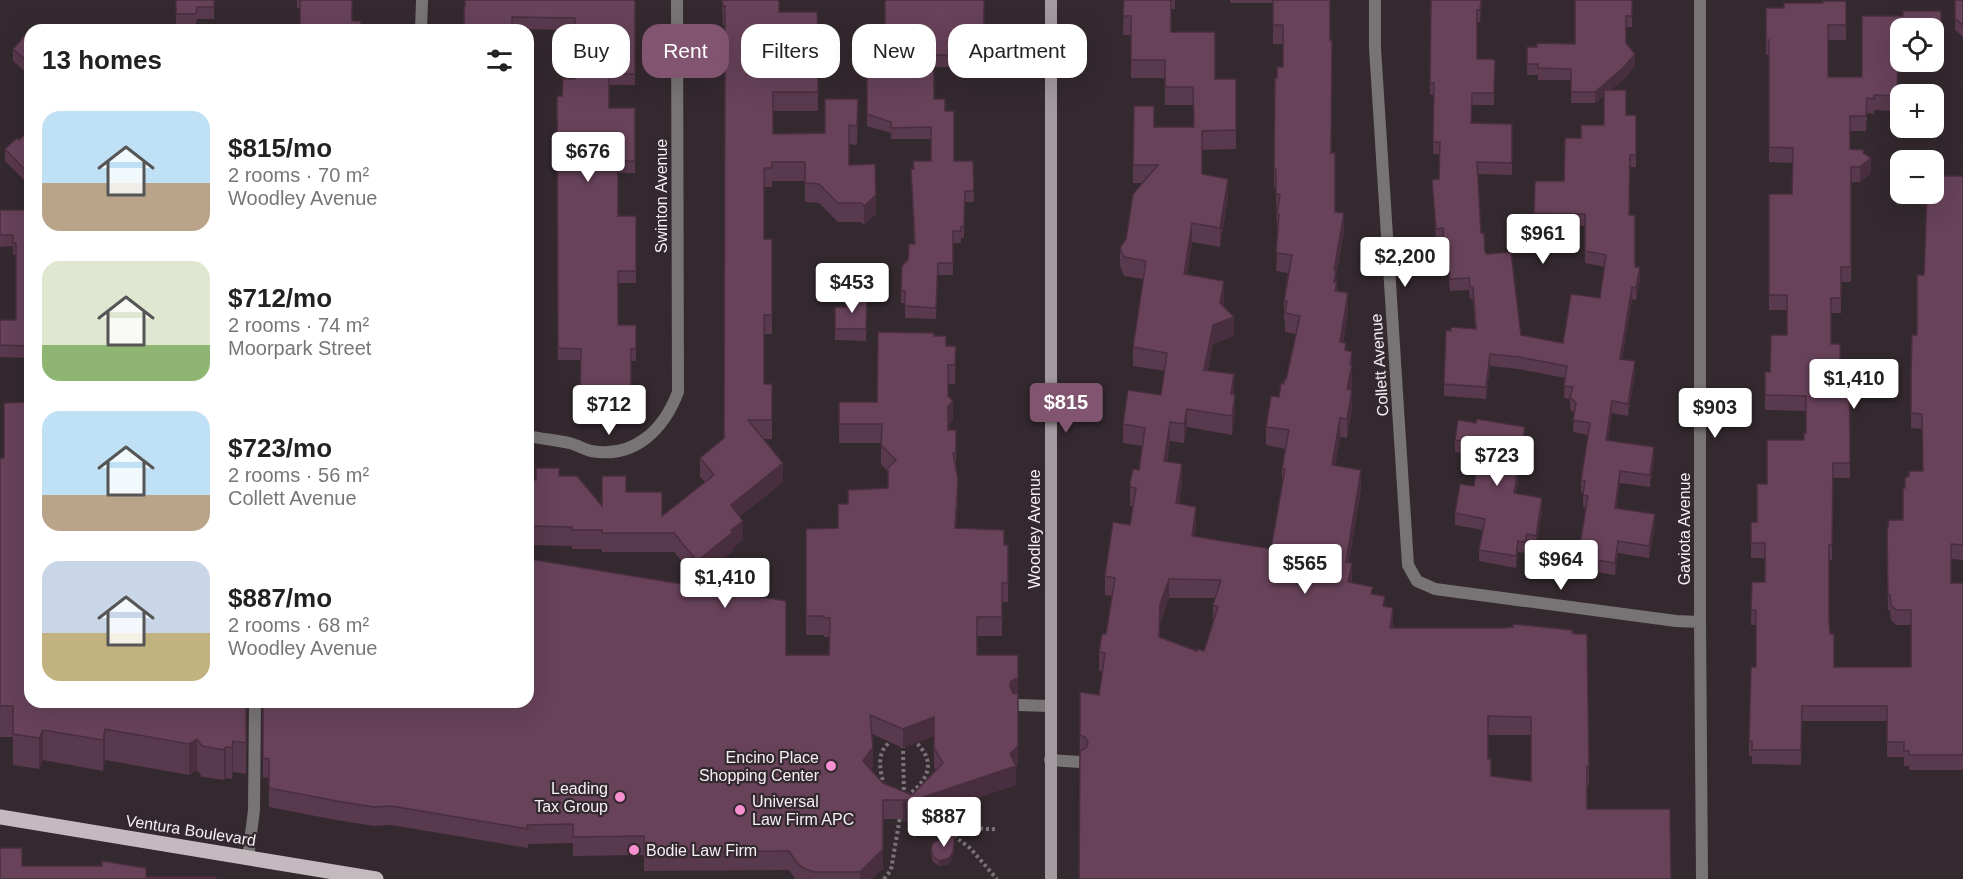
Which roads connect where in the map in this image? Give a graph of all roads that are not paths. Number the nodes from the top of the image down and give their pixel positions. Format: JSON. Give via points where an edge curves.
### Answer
{"nodes":[{"id":1,"x":422,"y":0,"type":"edge"},
{"id":2,"x":677,"y":0,"type":"edge"},
{"id":3,"x":1051,"y":0,"type":"edge"},
{"id":4,"x":1375,"y":0,"type":"edge"},
{"id":5,"x":1700,"y":0,"type":"edge"},
{"id":6,"x":421,"y":24,"type":"edge"},
{"id":7,"x":534,"y":437,"type":"edge"},
{"id":8,"x":1700,"y":622,"type":"junction"},
{"id":9,"x":1018,"y":705,"type":"edge"},
{"id":10,"x":1050,"y":706,"type":"junction"},
{"id":11,"x":255,"y":708,"type":"edge"},
{"id":12,"x":1050,"y":760,"type":"junction"},
{"id":13,"x":1080,"y":762,"type":"edge"},
{"id":14,"x":0,"y":817,"type":"edge"},
{"id":15,"x":248,"y":858,"type":"junction"},
{"id":16,"x":376,"y":879,"type":"edge"},
{"id":17,"x":1051,"y":879,"type":"edge"},
{"id":18,"x":1702,"y":879,"type":"edge"}],
"edges":[{"from":1,"to":6,"type":"street"},
{"from":2,"to":7,"type":"street","name":"Swinton Avenue","via":[[678,392],[650,436],[620,451],[592,451]]},
{"from":3,"to":10,"type":"street","name":"Woodley Avenue"},
{"from":4,"to":8,"type":"street","name":"Collett Avenue","via":[[1408,565],[1417,581],[1435,589]]},
{"from":5,"to":8,"type":"street","name":"Gaviota Avenue"},
{"from":8,"to":18,"type":"street","name":"Gaviota Avenue"},
{"from":9,"to":10,"type":"street"},
{"from":10,"to":12,"type":"street","name":"Woodley Avenue"},
{"from":11,"to":15,"type":"street","via":[[254,810]]},
{"from":12,"to":13,"type":"street"},
{"from":12,"to":17,"type":"street","name":"Woodley Avenue"},
{"from":14,"to":15,"type":"main road","name":"Ventura Boulevard"},
{"from":15,"to":16,"type":"main road","name":"Ventura Boulevard"}]}
